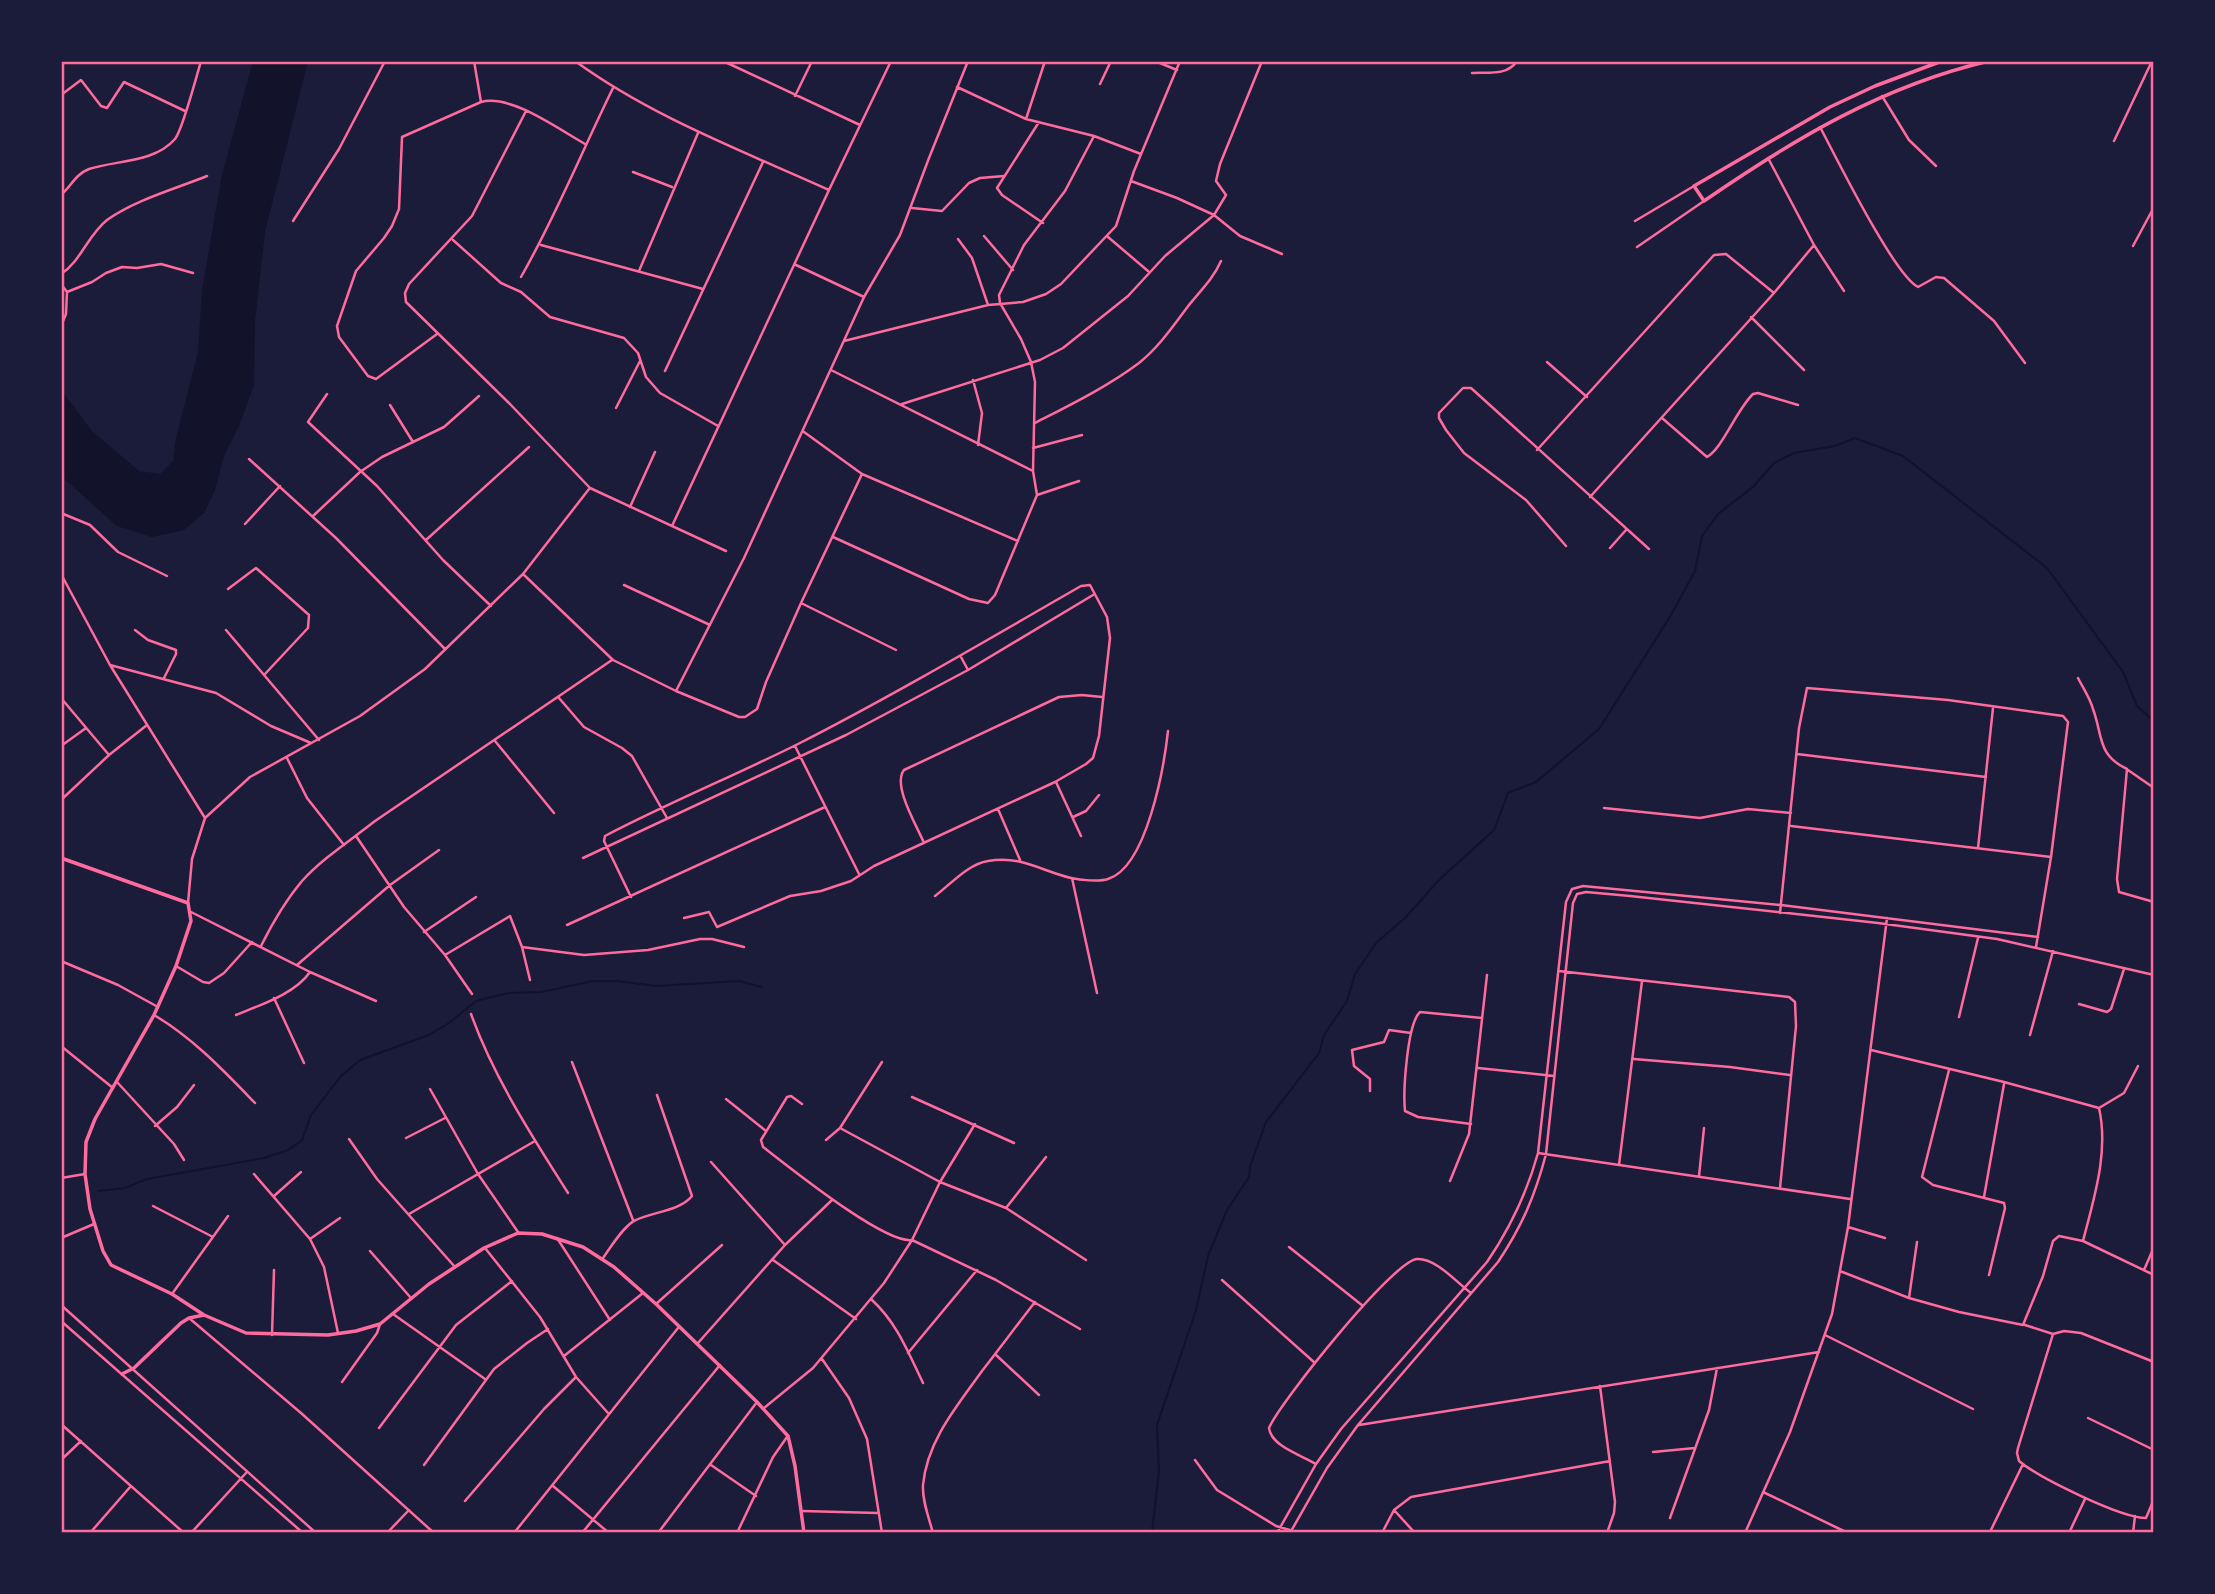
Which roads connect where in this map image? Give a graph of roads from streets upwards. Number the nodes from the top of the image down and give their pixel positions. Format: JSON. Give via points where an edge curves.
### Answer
{"nodes":[{"id":1,"x":201,"y":61,"type":"edge"},
{"id":2,"x":385,"y":61,"type":"edge"},
{"id":3,"x":474,"y":61,"type":"edge"},
{"id":4,"x":575,"y":61,"type":"edge"},
{"id":5,"x":723,"y":61,"type":"edge"},
{"id":6,"x":812,"y":61,"type":"edge"},
{"id":7,"x":891,"y":61,"type":"edge"},
{"id":8,"x":968,"y":61,"type":"edge"},
{"id":9,"x":1045,"y":61,"type":"edge"},
{"id":10,"x":1111,"y":61,"type":"edge"},
{"id":11,"x":1155,"y":61,"type":"edge"},
{"id":12,"x":1180,"y":61,"type":"edge"},
{"id":13,"x":1262,"y":61,"type":"edge"},
{"id":14,"x":1517,"y":61,"type":"edge"},
{"id":15,"x":1942,"y":61,"type":"edge"},
{"id":16,"x":1989,"y":61,"type":"edge"},
{"id":17,"x":2152,"y":61,"type":"edge"},
{"id":18,"x":731,"y":63,"type":"edge"},
{"id":19,"x":1177,"y":70,"type":"junction"},
{"id":20,"x":1472,"y":73,"type":"dead end"},
{"id":21,"x":1100,"y":84,"type":"dead end"},
{"id":22,"x":957,"y":87,"type":"junction"},
{"id":23,"x":613,"y":88,"type":"junction"},
{"id":24,"x":61,"y":95,"type":"edge"},
{"id":25,"x":796,"y":96,"type":"junction"},
{"id":26,"x":1882,"y":96,"type":"junction"},
{"id":27,"x":481,"y":102,"type":"junction"},
{"id":28,"x":185,"y":111,"type":"junction"},
{"id":29,"x":526,"y":111,"type":"junction"},
{"id":30,"x":1026,"y":119,"type":"junction"},
{"id":31,"x":1040,"y":122,"type":"junction"},
{"id":32,"x":860,"y":125,"type":"junction"},
{"id":33,"x":1819,"y":127,"type":"junction"},
{"id":34,"x":699,"y":131,"type":"junction"},
{"id":35,"x":1094,"y":136,"type":"junction"},
{"id":36,"x":2114,"y":141,"type":"dead end"},
{"id":37,"x":585,"y":144,"type":"junction"},
{"id":38,"x":1142,"y":154,"type":"junction"},
{"id":39,"x":1768,"y":158,"type":"junction"},
{"id":40,"x":764,"y":160,"type":"junction"},
{"id":41,"x":1936,"y":166,"type":"dead end"},
{"id":42,"x":633,"y":172,"type":"dead end"},
{"id":43,"x":207,"y":176,"type":"dead end"},
{"id":44,"x":1005,"y":176,"type":"junction"},
{"id":45,"x":1131,"y":181,"type":"junction"},
{"id":46,"x":1694,"y":186,"type":"junction"},
{"id":47,"x":673,"y":188,"type":"junction"},
{"id":48,"x":829,"y":190,"type":"junction"},
{"id":49,"x":62,"y":194,"type":"edge"},
{"id":50,"x":1704,"y":201,"type":"junction"},
{"id":51,"x":2154,"y":207,"type":"edge"},
{"id":52,"x":912,"y":208,"type":"junction"},
{"id":53,"x":1214,"y":215,"type":"junction"},
{"id":54,"x":293,"y":221,"type":"dead end"},
{"id":55,"x":1635,"y":221,"type":"dead end"},
{"id":56,"x":1043,"y":223,"type":"junction"},
{"id":57,"x":984,"y":236,"type":"dead end"},
{"id":58,"x":1108,"y":237,"type":"junction"},
{"id":59,"x":452,"y":239,"type":"junction"},
{"id":60,"x":958,"y":239,"type":"dead end"},
{"id":61,"x":540,"y":244,"type":"junction"},
{"id":62,"x":1814,"y":246,"type":"junction"},
{"id":63,"x":2133,"y":246,"type":"dead end"},
{"id":64,"x":1637,"y":247,"type":"dead end"},
{"id":65,"x":1282,"y":254,"type":"dead end"},
{"id":66,"x":1221,"y":261,"type":"dead end"},
{"id":67,"x":796,"y":265,"type":"junction"},
{"id":68,"x":1013,"y":270,"type":"junction"},
{"id":69,"x":639,"y":271,"type":"junction"},
{"id":70,"x":1149,"y":271,"type":"junction"},
{"id":71,"x":194,"y":273,"type":"dead end"},
{"id":72,"x":61,"y":274,"type":"edge"},
{"id":73,"x":521,"y":277,"type":"dead end"},
{"id":74,"x":61,"y":284,"type":"edge"},
{"id":75,"x":703,"y":289,"type":"junction"},
{"id":76,"x":1844,"y":290,"type":"dead end"},
{"id":77,"x":67,"y":292,"type":"junction"},
{"id":78,"x":1774,"y":293,"type":"junction"},
{"id":79,"x":864,"y":297,"type":"junction"},
{"id":80,"x":1000,"y":303,"type":"junction"},
{"id":81,"x":988,"y":305,"type":"junction"},
{"id":82,"x":1751,"y":317,"type":"junction"},
{"id":83,"x":61,"y":326,"type":"edge"},
{"id":84,"x":437,"y":334,"type":"junction"},
{"id":85,"x":844,"y":341,"type":"junction"},
{"id":86,"x":640,"y":359,"type":"junction"},
{"id":87,"x":1031,"y":362,"type":"junction"},
{"id":88,"x":1547,"y":362,"type":"dead end"},
{"id":89,"x":2025,"y":363,"type":"dead end"},
{"id":90,"x":831,"y":370,"type":"junction"},
{"id":91,"x":1804,"y":370,"type":"dead end"},
{"id":92,"x":665,"y":371,"type":"dead end"},
{"id":93,"x":973,"y":380,"type":"junction"},
{"id":94,"x":327,"y":394,"type":"dead end"},
{"id":95,"x":479,"y":397,"type":"dead end"},
{"id":96,"x":1587,"y":397,"type":"junction"},
{"id":97,"x":902,"y":404,"type":"junction"},
{"id":98,"x":390,"y":405,"type":"dead end"},
{"id":99,"x":1798,"y":405,"type":"dead end"},
{"id":100,"x":616,"y":408,"type":"dead end"},
{"id":101,"x":1662,"y":418,"type":"junction"},
{"id":102,"x":1035,"y":423,"type":"junction"},
{"id":103,"x":718,"y":426,"type":"junction"},
{"id":104,"x":803,"y":431,"type":"junction"},
{"id":105,"x":1082,"y":435,"type":"dead end"},
{"id":106,"x":413,"y":442,"type":"junction"},
{"id":107,"x":978,"y":445,"type":"junction"},
{"id":108,"x":529,"y":447,"type":"dead end"},
{"id":109,"x":1034,"y":448,"type":"junction"},
{"id":110,"x":1537,"y":450,"type":"junction"},
{"id":111,"x":655,"y":452,"type":"dead end"},
{"id":112,"x":249,"y":459,"type":"dead end"},
{"id":113,"x":1033,"y":471,"type":"junction"},
{"id":114,"x":360,"y":472,"type":"junction"},
{"id":115,"x":862,"y":474,"type":"junction"},
{"id":116,"x":1079,"y":481,"type":"dead end"},
{"id":117,"x":280,"y":486,"type":"junction"},
{"id":118,"x":590,"y":488,"type":"junction"},
{"id":119,"x":1037,"y":495,"type":"junction"},
{"id":120,"x":1590,"y":497,"type":"junction"},
{"id":121,"x":630,"y":507,"type":"junction"},
{"id":122,"x":61,"y":513,"type":"edge"},
{"id":123,"x":313,"y":516,"type":"junction"},
{"id":124,"x":245,"y":524,"type":"dead end"},
{"id":125,"x":673,"y":526,"type":"junction"},
{"id":126,"x":1626,"y":530,"type":"junction"},
{"id":127,"x":833,"y":537,"type":"junction"},
{"id":128,"x":426,"y":540,"type":"junction"},
{"id":129,"x":1018,"y":541,"type":"junction"},
{"id":130,"x":1566,"y":546,"type":"dead end"},
{"id":131,"x":1610,"y":548,"type":"dead end"},
{"id":132,"x":1649,"y":549,"type":"dead end"},
{"id":133,"x":726,"y":551,"type":"dead end"},
{"id":134,"x":61,"y":574,"type":"edge"},
{"id":135,"x":523,"y":574,"type":"junction"},
{"id":136,"x":167,"y":576,"type":"dead end"},
{"id":137,"x":624,"y":585,"type":"dead end"},
{"id":138,"x":228,"y":589,"type":"dead end"},
{"id":139,"x":1094,"y":594,"type":"junction"},
{"id":140,"x":801,"y":603,"type":"junction"},
{"id":141,"x":491,"y":606,"type":"junction"},
{"id":142,"x":710,"y":625,"type":"junction"},
{"id":143,"x":135,"y":631,"type":"dead end"},
{"id":144,"x":226,"y":631,"type":"dead end"},
{"id":145,"x":446,"y":649,"type":"junction"},
{"id":146,"x":896,"y":650,"type":"dead end"},
{"id":147,"x":961,"y":656,"type":"junction"},
{"id":148,"x":613,"y":660,"type":"junction"},
{"id":149,"x":110,"y":665,"type":"junction"},
{"id":150,"x":968,"y":670,"type":"junction"},
{"id":151,"x":265,"y":674,"type":"junction"},
{"id":152,"x":164,"y":678,"type":"junction"},
{"id":153,"x":2078,"y":678,"type":"dead end"},
{"id":154,"x":676,"y":691,"type":"junction"},
{"id":155,"x":1102,"y":697,"type":"junction"},
{"id":156,"x":61,"y":698,"type":"edge"},
{"id":157,"x":559,"y":698,"type":"junction"},
{"id":158,"x":1993,"y":707,"type":"junction"},
{"id":159,"x":147,"y":725,"type":"junction"},
{"id":160,"x":86,"y":728,"type":"junction"},
{"id":161,"x":1168,"y":731,"type":"dead end"},
{"id":162,"x":319,"y":740,"type":"junction"},
{"id":163,"x":495,"y":741,"type":"junction"},
{"id":164,"x":313,"y":744,"type":"junction"},
{"id":165,"x":795,"y":746,"type":"junction"},
{"id":166,"x":61,"y":747,"type":"edge"},
{"id":167,"x":1797,"y":754,"type":"junction"},
{"id":168,"x":109,"y":755,"type":"junction"},
{"id":169,"x":801,"y":756,"type":"junction"},
{"id":170,"x":286,"y":757,"type":"junction"},
{"id":171,"x":2127,"y":769,"type":"junction"},
{"id":172,"x":1986,"y":777,"type":"junction"},
{"id":173,"x":1055,"y":782,"type":"junction"},
{"id":174,"x":2154,"y":788,"type":"edge"},
{"id":175,"x":1099,"y":795,"type":"dead end"},
{"id":176,"x":61,"y":800,"type":"edge"},
{"id":177,"x":661,"y":807,"type":"junction"},
{"id":178,"x":825,"y":807,"type":"junction"},
{"id":179,"x":1604,"y":808,"type":"dead end"},
{"id":180,"x":998,"y":809,"type":"junction"},
{"id":181,"x":554,"y":813,"type":"dead end"},
{"id":182,"x":1792,"y":813,"type":"junction"},
{"id":183,"x":1072,"y":817,"type":"junction"},
{"id":184,"x":205,"y":818,"type":"junction"},
{"id":185,"x":667,"y":818,"type":"junction"},
{"id":186,"x":1791,"y":826,"type":"junction"},
{"id":187,"x":356,"y":836,"type":"junction"},
{"id":188,"x":1080,"y":836,"type":"dead end"},
{"id":189,"x":924,"y":843,"type":"junction"},
{"id":190,"x":344,"y":845,"type":"junction"},
{"id":191,"x":607,"y":848,"type":"junction"},
{"id":192,"x":1978,"y":848,"type":"junction"},
{"id":193,"x":439,"y":850,"type":"dead end"},
{"id":194,"x":2051,"y":857,"type":"junction"},
{"id":195,"x":61,"y":858,"type":"edge"},
{"id":196,"x":583,"y":858,"type":"dead end"},
{"id":197,"x":1020,"y":860,"type":"junction"},
{"id":198,"x":859,"y":874,"type":"junction"},
{"id":199,"x":1072,"y":878,"type":"junction"},
{"id":200,"x":390,"y":885,"type":"junction"},
{"id":201,"x":1572,"y":889,"type":"junction"},
{"id":202,"x":1576,"y":895,"type":"junction"},
{"id":203,"x":935,"y":896,"type":"dead end"},
{"id":204,"x":476,"y":897,"type":"dead end"},
{"id":205,"x":631,"y":897,"type":"junction"},
{"id":206,"x":2154,"y":902,"type":"edge"},
{"id":207,"x":188,"y":903,"type":"junction"},
{"id":208,"x":1781,"y":905,"type":"junction"},
{"id":209,"x":191,"y":912,"type":"junction"},
{"id":210,"x":1780,"y":913,"type":"junction"},
{"id":211,"x":684,"y":918,"type":"dead end"},
{"id":212,"x":1887,"y":918,"type":"junction"},
{"id":213,"x":567,"y":925,"type":"dead end"},
{"id":214,"x":1886,"y":925,"type":"junction"},
{"id":215,"x":424,"y":932,"type":"junction"},
{"id":216,"x":1978,"y":937,"type":"junction"},
{"id":217,"x":2038,"y":937,"type":"junction"},
{"id":218,"x":251,"y":942,"type":"junction"},
{"id":219,"x":261,"y":946,"type":"junction"},
{"id":220,"x":522,"y":947,"type":"junction"},
{"id":221,"x":744,"y":947,"type":"dead end"},
{"id":222,"x":2036,"y":947,"type":"junction"},
{"id":223,"x":2053,"y":951,"type":"junction"},
{"id":224,"x":445,"y":955,"type":"junction"},
{"id":225,"x":61,"y":961,"type":"edge"},
{"id":226,"x":297,"y":965,"type":"junction"},
{"id":227,"x":176,"y":966,"type":"junction"},
{"id":228,"x":2124,"y":969,"type":"junction"},
{"id":229,"x":1559,"y":971,"type":"junction"},
{"id":230,"x":310,"y":972,"type":"junction"},
{"id":231,"x":1567,"y":972,"type":"junction"},
{"id":232,"x":1487,"y":975,"type":"dead end"},
{"id":233,"x":2154,"y":975,"type":"edge"},
{"id":234,"x":1642,"y":979,"type":"junction"},
{"id":235,"x":530,"y":980,"type":"dead end"},
{"id":236,"x":1097,"y":993,"type":"dead end"},
{"id":237,"x":472,"y":994,"type":"dead end"},
{"id":238,"x":274,"y":998,"type":"junction"},
{"id":239,"x":376,"y":1001,"type":"dead end"},
{"id":240,"x":2080,"y":1004,"type":"dead end"},
{"id":241,"x":158,"y":1007,"type":"junction"},
{"id":242,"x":471,"y":1014,"type":"dead end"},
{"id":243,"x":155,"y":1015,"type":"junction"},
{"id":244,"x":236,"y":1015,"type":"dead end"},
{"id":245,"x":1959,"y":1017,"type":"dead end"},
{"id":246,"x":1482,"y":1018,"type":"junction"},
{"id":247,"x":1411,"y":1033,"type":"junction"},
{"id":248,"x":2030,"y":1035,"type":"dead end"},
{"id":249,"x":61,"y":1046,"type":"edge"},
{"id":250,"x":1871,"y":1050,"type":"junction"},
{"id":251,"x":1633,"y":1059,"type":"junction"},
{"id":252,"x":572,"y":1062,"type":"dead end"},
{"id":253,"x":882,"y":1062,"type":"dead end"},
{"id":254,"x":304,"y":1063,"type":"dead end"},
{"id":255,"x":2138,"y":1066,"type":"dead end"},
{"id":256,"x":1478,"y":1068,"type":"junction"},
{"id":257,"x":1949,"y":1070,"type":"junction"},
{"id":258,"x":1547,"y":1075,"type":"junction"},
{"id":259,"x":1790,"y":1075,"type":"junction"},
{"id":260,"x":1555,"y":1076,"type":"junction"},
{"id":261,"x":117,"y":1082,"type":"junction"},
{"id":262,"x":2004,"y":1082,"type":"junction"},
{"id":263,"x":194,"y":1085,"type":"dead end"},
{"id":264,"x":113,"y":1088,"type":"junction"},
{"id":265,"x":430,"y":1089,"type":"dead end"},
{"id":266,"x":1370,"y":1091,"type":"dead end"},
{"id":267,"x":657,"y":1095,"type":"dead end"},
{"id":268,"x":912,"y":1097,"type":"dead end"},
{"id":269,"x":726,"y":1099,"type":"dead end"},
{"id":270,"x":256,"y":1103,"type":"dead end"},
{"id":271,"x":802,"y":1104,"type":"dead end"},
{"id":272,"x":2099,"y":1108,"type":"junction"},
{"id":273,"x":445,"y":1118,"type":"junction"},
{"id":274,"x":975,"y":1124,"type":"junction"},
{"id":275,"x":1471,"y":1124,"type":"junction"},
{"id":276,"x":155,"y":1126,"type":"junction"},
{"id":277,"x":841,"y":1128,"type":"junction"},
{"id":278,"x":1704,"y":1128,"type":"dead end"},
{"id":279,"x":766,"y":1130,"type":"junction"},
{"id":280,"x":406,"y":1138,"type":"dead end"},
{"id":281,"x":349,"y":1139,"type":"dead end"},
{"id":282,"x":826,"y":1140,"type":"dead end"},
{"id":283,"x":535,"y":1141,"type":"junction"},
{"id":284,"x":1014,"y":1143,"type":"dead end"},
{"id":285,"x":1538,"y":1153,"type":"junction"},
{"id":286,"x":1545,"y":1154,"type":"junction"},
{"id":287,"x":1046,"y":1157,"type":"dead end"},
{"id":288,"x":184,"y":1160,"type":"dead end"},
{"id":289,"x":711,"y":1162,"type":"dead end"},
{"id":290,"x":1619,"y":1165,"type":"junction"},
{"id":291,"x":301,"y":1172,"type":"dead end"},
{"id":292,"x":85,"y":1174,"type":"junction"},
{"id":293,"x":254,"y":1174,"type":"dead end"},
{"id":294,"x":478,"y":1174,"type":"junction"},
{"id":295,"x":1699,"y":1176,"type":"junction"},
{"id":296,"x":61,"y":1178,"type":"edge"},
{"id":297,"x":1450,"y":1181,"type":"dead end"},
{"id":298,"x":940,"y":1182,"type":"junction"},
{"id":299,"x":1780,"y":1188,"type":"junction"},
{"id":300,"x":568,"y":1193,"type":"dead end"},
{"id":301,"x":274,"y":1196,"type":"junction"},
{"id":302,"x":1984,"y":1198,"type":"junction"},
{"id":303,"x":832,"y":1199,"type":"junction"},
{"id":304,"x":1850,"y":1199,"type":"junction"},
{"id":305,"x":153,"y":1206,"type":"dead end"},
{"id":306,"x":1006,"y":1208,"type":"junction"},
{"id":307,"x":409,"y":1214,"type":"junction"},
{"id":308,"x":228,"y":1216,"type":"dead end"},
{"id":309,"x":340,"y":1219,"type":"dead end"},
{"id":310,"x":634,"y":1220,"type":"junction"},
{"id":311,"x":94,"y":1224,"type":"junction"},
{"id":312,"x":1848,"y":1227,"type":"junction"},
{"id":313,"x":518,"y":1233,"type":"junction"},
{"id":314,"x":213,"y":1237,"type":"junction"},
{"id":315,"x":61,"y":1238,"type":"edge"},
{"id":316,"x":556,"y":1238,"type":"junction"},
{"id":317,"x":1885,"y":1238,"type":"dead end"},
{"id":318,"x":310,"y":1239,"type":"junction"},
{"id":319,"x":912,"y":1240,"type":"junction"},
{"id":320,"x":2083,"y":1241,"type":"junction"},
{"id":321,"x":1917,"y":1242,"type":"dead end"},
{"id":322,"x":722,"y":1245,"type":"dead end"},
{"id":323,"x":785,"y":1245,"type":"junction"},
{"id":324,"x":1289,"y":1247,"type":"dead end"},
{"id":325,"x":2154,"y":1247,"type":"edge"},
{"id":326,"x":484,"y":1248,"type":"junction"},
{"id":327,"x":370,"y":1251,"type":"dead end"},
{"id":328,"x":603,"y":1258,"type":"junction"},
{"id":329,"x":773,"y":1260,"type":"junction"},
{"id":330,"x":1086,"y":1260,"type":"dead end"},
{"id":331,"x":455,"y":1267,"type":"junction"},
{"id":332,"x":976,"y":1269,"type":"junction"},
{"id":333,"x":274,"y":1270,"type":"dead end"},
{"id":334,"x":1840,"y":1271,"type":"junction"},
{"id":335,"x":2144,"y":1271,"type":"junction"},
{"id":336,"x":1989,"y":1275,"type":"dead end"},
{"id":337,"x":2154,"y":1275,"type":"edge"},
{"id":338,"x":1222,"y":1280,"type":"dead end"},
{"id":339,"x":512,"y":1281,"type":"junction"},
{"id":340,"x":1465,"y":1288,"type":"junction"},
{"id":341,"x":643,"y":1293,"type":"junction"},
{"id":342,"x":1471,"y":1293,"type":"junction"},
{"id":343,"x":172,"y":1294,"type":"junction"},
{"id":344,"x":411,"y":1298,"type":"junction"},
{"id":345,"x":1909,"y":1298,"type":"junction"},
{"id":346,"x":872,"y":1300,"type":"junction"},
{"id":347,"x":1035,"y":1302,"type":"junction"},
{"id":348,"x":656,"y":1304,"type":"junction"},
{"id":349,"x":61,"y":1305,"type":"edge"},
{"id":350,"x":1363,"y":1306,"type":"junction"},
{"id":351,"x":204,"y":1314,"type":"junction"},
{"id":352,"x":393,"y":1314,"type":"junction"},
{"id":353,"x":188,"y":1318,"type":"junction"},
{"id":354,"x":856,"y":1319,"type":"junction"},
{"id":355,"x":610,"y":1320,"type":"junction"},
{"id":356,"x":61,"y":1321,"type":"edge"},
{"id":357,"x":380,"y":1324,"type":"junction"},
{"id":358,"x":2023,"y":1325,"type":"junction"},
{"id":359,"x":680,"y":1326,"type":"junction"},
{"id":360,"x":548,"y":1329,"type":"junction"},
{"id":361,"x":1080,"y":1329,"type":"dead end"},
{"id":362,"x":338,"y":1334,"type":"junction"},
{"id":363,"x":2053,"y":1334,"type":"junction"},
{"id":364,"x":272,"y":1335,"type":"junction"},
{"id":365,"x":1825,"y":1335,"type":"junction"},
{"id":366,"x":698,"y":1343,"type":"junction"},
{"id":367,"x":438,"y":1347,"type":"junction"},
{"id":368,"x":1819,"y":1352,"type":"junction"},
{"id":369,"x":908,"y":1353,"type":"junction"},
{"id":370,"x":995,"y":1354,"type":"junction"},
{"id":371,"x":564,"y":1356,"type":"junction"},
{"id":372,"x":822,"y":1359,"type":"junction"},
{"id":373,"x":2154,"y":1362,"type":"edge"},
{"id":374,"x":1315,"y":1363,"type":"junction"},
{"id":375,"x":720,"y":1365,"type":"junction"},
{"id":376,"x":134,"y":1368,"type":"junction"},
{"id":377,"x":1717,"y":1368,"type":"junction"},
{"id":378,"x":122,"y":1374,"type":"junction"},
{"id":379,"x":576,"y":1377,"type":"junction"},
{"id":380,"x":485,"y":1379,"type":"junction"},
{"id":381,"x":342,"y":1382,"type":"dead end"},
{"id":382,"x":923,"y":1383,"type":"dead end"},
{"id":383,"x":1600,"y":1386,"type":"junction"},
{"id":384,"x":1039,"y":1395,"type":"dead end"},
{"id":385,"x":757,"y":1402,"type":"junction"},
{"id":386,"x":764,"y":1408,"type":"junction"},
{"id":387,"x":1973,"y":1409,"type":"dead end"},
{"id":388,"x":608,"y":1413,"type":"junction"},
{"id":389,"x":2088,"y":1418,"type":"dead end"},
{"id":390,"x":1349,"y":1421,"type":"junction"},
{"id":391,"x":61,"y":1424,"type":"edge"},
{"id":392,"x":1358,"y":1425,"type":"junction"},
{"id":393,"x":379,"y":1428,"type":"dead end"},
{"id":394,"x":788,"y":1436,"type":"junction"},
{"id":395,"x":81,"y":1441,"type":"junction"},
{"id":396,"x":1695,"y":1448,"type":"junction"},
{"id":397,"x":2154,"y":1450,"type":"edge"},
{"id":398,"x":1653,"y":1452,"type":"dead end"},
{"id":399,"x":61,"y":1460,"type":"edge"},
{"id":400,"x":1195,"y":1460,"type":"dead end"},
{"id":401,"x":1610,"y":1461,"type":"junction"},
{"id":402,"x":1316,"y":1464,"type":"junction"},
{"id":403,"x":2023,"y":1464,"type":"junction"},
{"id":404,"x":424,"y":1465,"type":"dead end"},
{"id":405,"x":711,"y":1465,"type":"junction"},
{"id":406,"x":246,"y":1473,"type":"junction"},
{"id":407,"x":242,"y":1478,"type":"junction"},
{"id":408,"x":131,"y":1486,"type":"junction"},
{"id":409,"x":553,"y":1486,"type":"junction"},
{"id":410,"x":1763,"y":1492,"type":"junction"},
{"id":411,"x":756,"y":1496,"type":"junction"},
{"id":412,"x":2085,"y":1499,"type":"junction"},
{"id":413,"x":2154,"y":1499,"type":"edge"},
{"id":414,"x":465,"y":1501,"type":"dead end"},
{"id":415,"x":409,"y":1510,"type":"junction"},
{"id":416,"x":1394,"y":1510,"type":"junction"},
{"id":417,"x":802,"y":1511,"type":"junction"},
{"id":418,"x":878,"y":1513,"type":"junction"},
{"id":419,"x":2135,"y":1516,"type":"junction"},
{"id":420,"x":1670,"y":1518,"type":"dead end"},
{"id":421,"x":593,"y":1520,"type":"junction"},
{"id":422,"x":1280,"y":1527,"type":"junction"},
{"id":423,"x":297,"y":1528,"type":"junction"},
{"id":424,"x":1291,"y":1531,"type":"edge"},
{"id":425,"x":1990,"y":1532,"type":"edge"},
{"id":426,"x":90,"y":1533,"type":"edge"},
{"id":427,"x":184,"y":1533,"type":"edge"},
{"id":428,"x":191,"y":1533,"type":"edge"},
{"id":429,"x":293,"y":1533,"type":"edge"},
{"id":430,"x":303,"y":1533,"type":"edge"},
{"id":431,"x":316,"y":1533,"type":"edge"},
{"id":432,"x":387,"y":1533,"type":"edge"},
{"id":433,"x":434,"y":1533,"type":"edge"},
{"id":434,"x":514,"y":1533,"type":"edge"},
{"id":435,"x":582,"y":1533,"type":"edge"},
{"id":436,"x":609,"y":1533,"type":"edge"},
{"id":437,"x":658,"y":1533,"type":"edge"},
{"id":438,"x":737,"y":1533,"type":"edge"},
{"id":439,"x":804,"y":1533,"type":"edge"},
{"id":440,"x":882,"y":1533,"type":"edge"},
{"id":441,"x":933,"y":1533,"type":"edge"},
{"id":442,"x":1278,"y":1533,"type":"edge"},
{"id":443,"x":1300,"y":1533,"type":"edge"},
{"id":444,"x":1382,"y":1533,"type":"edge"},
{"id":445,"x":1415,"y":1533,"type":"edge"},
{"id":446,"x":1607,"y":1533,"type":"edge"},
{"id":447,"x":1745,"y":1533,"type":"edge"},
{"id":448,"x":1848,"y":1533,"type":"edge"},
{"id":449,"x":2069,"y":1533,"type":"edge"},
{"id":450,"x":2133,"y":1533,"type":"edge"}],
"edges":[{"from":1,"to":28,"type":"street"},
{"from":2,"to":54,"type":"street","via":[[340,149]]},
{"from":3,"to":27,"type":"street"},
{"from":4,"to":23,"type":"street"},
{"from":5,"to":18,"type":"street"},
{"from":6,"to":25,"type":"street"},
{"from":7,"to":32,"type":"street"},
{"from":8,"to":22,"type":"street"},
{"from":9,"to":30,"type":"street"},
{"from":10,"to":21,"type":"street"},
{"from":11,"to":19,"type":"street"},
{"from":12,"to":19,"type":"street"},
{"from":13,"to":53,"type":"street","via":[[1220,164],[1216,181],[1226,195]]},
{"from":14,"to":20,"type":"street","via":[[1511,70]]},
{"from":15,"to":46,"type":"street","via":[[1830,107]]},
{"from":16,"to":26,"type":"street"},
{"from":17,"to":36,"type":"street"},
{"from":18,"to":25,"type":"street"},
{"from":19,"to":38,"type":"street"},
{"from":22,"to":30,"type":"street"},
{"from":22,"to":52,"type":"street"},
{"from":23,"to":34,"type":"street"},
{"from":23,"to":37,"type":"street"},
{"from":24,"to":28,"type":"street","via":[[81,80],[107,108],[124,82]]},
{"from":25,"to":32,"type":"street"},
{"from":26,"to":33,"type":"street"},
{"from":26,"to":41,"type":"street","via":[[1909,140]]},
{"from":27,"to":29,"type":"street","via":[[501,101]]},
{"from":27,"to":84,"type":"street","via":[[402,137],[399,209],[384,238],[356,271],[337,326],[339,337],[368,376],[376,379]]},
{"from":28,"to":49,"type":"street","via":[[175,139],[163,148],[89,169],[75,177]]},
{"from":29,"to":37,"type":"street"},
{"from":29,"to":59,"type":"street","via":[[479,203]]},
{"from":30,"to":31,"type":"street"},
{"from":31,"to":35,"type":"street"},
{"from":31,"to":44,"type":"street"},
{"from":32,"to":48,"type":"street"},
{"from":33,"to":39,"type":"street"},
{"from":33,"to":89,"type":"street","via":[[1893,260],[1911,283],[1918,287],[1936,277],[1944,278],[1994,321]]},
{"from":34,"to":40,"type":"street"},
{"from":34,"to":47,"type":"street"},
{"from":35,"to":38,"type":"street"},
{"from":35,"to":56,"type":"street"},
{"from":37,"to":61,"type":"street"},
{"from":38,"to":45,"type":"street"},
{"from":39,"to":50,"type":"street"},
{"from":39,"to":62,"type":"street"},
{"from":40,"to":48,"type":"street"},
{"from":40,"to":75,"type":"street"},
{"from":42,"to":47,"type":"street"},
{"from":43,"to":72,"type":"street","via":[[106,221]]},
{"from":44,"to":52,"type":"street","via":[[969,183],[942,211]]},
{"from":44,"to":56,"type":"street","via":[[998,191]]},
{"from":45,"to":53,"type":"street"},
{"from":45,"to":58,"type":"street","via":[[1118,222]]},
{"from":46,"to":50,"type":"street"},
{"from":46,"to":55,"type":"street"},
{"from":47,"to":69,"type":"street"},
{"from":48,"to":67,"type":"street"},
{"from":50,"to":64,"type":"street"},
{"from":51,"to":63,"type":"street"},
{"from":52,"to":79,"type":"street"},
{"from":53,"to":65,"type":"street","via":[[1240,236]]},
{"from":53,"to":70,"type":"street"},
{"from":56,"to":68,"type":"street","via":[[1024,245]]},
{"from":57,"to":68,"type":"street"},
{"from":58,"to":70,"type":"street"},
{"from":58,"to":80,"type":"street","via":[[1046,294]]},
{"from":59,"to":84,"type":"street","via":[[405,293],[406,302]]},
{"from":59,"to":86,"type":"street","via":[[550,317],[621,336]]},
{"from":60,"to":81,"type":"street","via":[[972,258]]},
{"from":61,"to":69,"type":"street"},
{"from":61,"to":73,"type":"street"},
{"from":62,"to":76,"type":"street"},
{"from":62,"to":78,"type":"street"},
{"from":66,"to":102,"type":"street","via":[[1176,326],[1140,362]]},
{"from":67,"to":79,"type":"street"},
{"from":67,"to":103,"type":"street"},
{"from":68,"to":80,"type":"street","via":[[1001,289]]},
{"from":69,"to":75,"type":"street"},
{"from":70,"to":87,"type":"street","via":[[1128,296],[1073,340],[1050,356]]},
{"from":71,"to":77,"type":"street","via":[[160,264],[122,267]]},
{"from":74,"to":77,"type":"street"},
{"from":75,"to":92,"type":"street"},
{"from":77,"to":83,"type":"street"},
{"from":78,"to":82,"type":"street"},
{"from":78,"to":96,"type":"street","via":[[1726,254],[1714,255]]},
{"from":79,"to":85,"type":"street"},
{"from":80,"to":81,"type":"street"},
{"from":80,"to":87,"type":"street"},
{"from":81,"to":85,"type":"street"},
{"from":82,"to":91,"type":"street"},
{"from":82,"to":101,"type":"street"},
{"from":84,"to":118,"type":"street"},
{"from":85,"to":90,"type":"street"},
{"from":86,"to":100,"type":"street"},
{"from":86,"to":103,"type":"street","via":[[646,377],[660,393]]},
{"from":87,"to":93,"type":"street"},
{"from":87,"to":102,"type":"street"},
{"from":88,"to":96,"type":"street"},
{"from":90,"to":97,"type":"street"},
{"from":90,"to":104,"type":"street"},
{"from":93,"to":97,"type":"street"},
{"from":93,"to":107,"type":"street","via":[[982,413]]},
{"from":94,"to":114,"type":"street","via":[[308,422]]},
{"from":95,"to":106,"type":"street","via":[[443,427]]},
{"from":96,"to":110,"type":"street"},
{"from":97,"to":107,"type":"street"},
{"from":98,"to":106,"type":"street"},
{"from":99,"to":101,"type":"street","via":[[1753,394],[1707,457]]},
{"from":101,"to":120,"type":"street"},
{"from":102,"to":109,"type":"street"},
{"from":103,"to":125,"type":"street"},
{"from":104,"to":115,"type":"street"},
{"from":104,"to":142,"type":"street"},
{"from":105,"to":109,"type":"street"},
{"from":106,"to":114,"type":"street"},
{"from":107,"to":113,"type":"street"},
{"from":108,"to":128,"type":"street"},
{"from":109,"to":113,"type":"street"},
{"from":110,"to":120,"type":"street"},
{"from":110,"to":130,"type":"street","via":[[1468,387],[1439,413],[1464,453],[1526,500]]},
{"from":111,"to":121,"type":"street"},
{"from":112,"to":117,"type":"street"},
{"from":113,"to":119,"type":"street"},
{"from":114,"to":123,"type":"street"},
{"from":114,"to":128,"type":"street"},
{"from":115,"to":127,"type":"street"},
{"from":115,"to":129,"type":"street"},
{"from":116,"to":119,"type":"street"},
{"from":117,"to":123,"type":"street"},
{"from":117,"to":124,"type":"street"},
{"from":118,"to":121,"type":"street"},
{"from":118,"to":135,"type":"street"},
{"from":119,"to":129,"type":"street"},
{"from":120,"to":126,"type":"street"},
{"from":121,"to":125,"type":"street"},
{"from":122,"to":136,"type":"street","via":[[90,526],[118,552]]},
{"from":123,"to":145,"type":"street"},
{"from":125,"to":133,"type":"street"},
{"from":126,"to":131,"type":"street"},
{"from":126,"to":132,"type":"street"},
{"from":127,"to":129,"type":"street","via":[[982,603],[995,595]]},
{"from":127,"to":140,"type":"street"},
{"from":128,"to":141,"type":"street"},
{"from":134,"to":149,"type":"street"},
{"from":135,"to":141,"type":"street"},
{"from":135,"to":148,"type":"street"},
{"from":137,"to":142,"type":"street"},
{"from":138,"to":151,"type":"street","via":[[256,568],[309,615],[308,628]]},
{"from":139,"to":147,"type":"street","via":[[1090,585],[1081,586]]},
{"from":139,"to":150,"type":"street"},
{"from":139,"to":155,"type":"street","via":[[1109,624]]},
{"from":140,"to":146,"type":"street"},
{"from":140,"to":154,"type":"street","via":[[752,713],[739,717]]},
{"from":141,"to":145,"type":"street"},
{"from":142,"to":154,"type":"street"},
{"from":143,"to":152,"type":"street","via":[[176,650]]},
{"from":144,"to":151,"type":"street"},
{"from":145,"to":162,"type":"street","via":[[403,686]]},
{"from":147,"to":150,"type":"street"},
{"from":147,"to":165,"type":"street"},
{"from":148,"to":154,"type":"street"},
{"from":148,"to":157,"type":"street"},
{"from":149,"to":152,"type":"street"},
{"from":149,"to":159,"type":"street"},
{"from":150,"to":169,"type":"street"},
{"from":151,"to":162,"type":"street"},
{"from":152,"to":164,"type":"street","via":[[216,693],[271,726]]},
{"from":153,"to":171,"type":"street","via":[[2093,708],[2104,750]]},
{"from":155,"to":173,"type":"street","via":[[1093,758]]},
{"from":155,"to":189,"type":"street","via":[[1059,697],[904,770],[900,786]]},
{"from":156,"to":160,"type":"street"},
{"from":157,"to":163,"type":"street"},
{"from":157,"to":177,"type":"street","via":[[584,727],[632,756]]},
{"from":158,"to":167,"type":"street","via":[[1807,688]]},
{"from":158,"to":172,"type":"street"},
{"from":158,"to":194,"type":"street","via":[[2063,716],[2068,722]]},
{"from":159,"to":168,"type":"street"},
{"from":159,"to":184,"type":"street"},
{"from":160,"to":166,"type":"street"},
{"from":160,"to":168,"type":"street"},
{"from":161,"to":199,"type":"street","via":[[1152,812],[1134,857],[1106,880]]},
{"from":162,"to":164,"type":"street"},
{"from":163,"to":181,"type":"street"},
{"from":163,"to":187,"type":"street"},
{"from":164,"to":170,"type":"street"},
{"from":165,"to":169,"type":"street"},
{"from":165,"to":177,"type":"street"},
{"from":167,"to":172,"type":"street"},
{"from":167,"to":182,"type":"street"},
{"from":168,"to":176,"type":"street"},
{"from":169,"to":178,"type":"street"},
{"from":169,"to":185,"type":"street"},
{"from":170,"to":184,"type":"street","via":[[250,777]]},
{"from":170,"to":190,"type":"street","via":[[307,799]]},
{"from":171,"to":174,"type":"street"},
{"from":171,"to":206,"type":"street","via":[[2117,886],[2119,892]]},
{"from":172,"to":192,"type":"street"},
{"from":173,"to":180,"type":"street"},
{"from":173,"to":183,"type":"street"},
{"from":175,"to":183,"type":"street","via":[[1086,811]]},
{"from":177,"to":185,"type":"street"},
{"from":177,"to":191,"type":"street","via":[[605,836]]},
{"from":178,"to":198,"type":"street"},
{"from":178,"to":205,"type":"street"},
{"from":179,"to":182,"type":"street","via":[[1700,818],[1748,809]]},
{"from":180,"to":189,"type":"street"},
{"from":180,"to":197,"type":"street"},
{"from":182,"to":186,"type":"street"},
{"from":183,"to":188,"type":"street"},
{"from":184,"to":207,"type":"street","via":[[191,859]]},
{"from":185,"to":191,"type":"street"},
{"from":186,"to":192,"type":"street"},
{"from":186,"to":208,"type":"street"},
{"from":187,"to":190,"type":"street"},
{"from":187,"to":200,"type":"street"},
{"from":189,"to":198,"type":"street"},
{"from":190,"to":219,"type":"street","via":[[302,881]]},
{"from":191,"to":196,"type":"street"},
{"from":191,"to":205,"type":"street"},
{"from":192,"to":194,"type":"street"},
{"from":193,"to":200,"type":"street"},
{"from":194,"to":217,"type":"street"},
{"from":195,"to":207,"type":"street"},
{"from":197,"to":199,"type":"street"},
{"from":197,"to":203,"type":"street","via":[[975,865]]},
{"from":198,"to":211,"type":"street","via":[[851,881],[790,896],[717,927],[709,912]]},
{"from":199,"to":236,"type":"street"},
{"from":200,"to":215,"type":"street"},
{"from":200,"to":226,"type":"street"},
{"from":201,"to":202,"type":"street"},
{"from":201,"to":208,"type":"street","via":[[1583,886]]},
{"from":201,"to":229,"type":"street","via":[[1566,902]]},
{"from":202,"to":210,"type":"street","via":[[1586,892]]},
{"from":202,"to":231,"type":"street"},
{"from":204,"to":215,"type":"street"},
{"from":205,"to":213,"type":"street"},
{"from":207,"to":209,"type":"street"},
{"from":208,"to":210,"type":"street"},
{"from":208,"to":212,"type":"street"},
{"from":209,"to":218,"type":"street"},
{"from":209,"to":227,"type":"street"},
{"from":210,"to":214,"type":"street"},
{"from":212,"to":214,"type":"street"},
{"from":212,"to":217,"type":"street"},
{"from":214,"to":216,"type":"street"},
{"from":214,"to":250,"type":"street"},
{"from":215,"to":224,"type":"street"},
{"from":216,"to":222,"type":"street"},
{"from":216,"to":245,"type":"street"},
{"from":217,"to":222,"type":"street"},
{"from":218,"to":219,"type":"street"},
{"from":218,"to":227,"type":"street","via":[[209,983]]},
{"from":219,"to":226,"type":"street"},
{"from":220,"to":221,"type":"street","via":[[584,955],[648,950],[699,939]]},
{"from":220,"to":224,"type":"street","via":[[508,916]]},
{"from":220,"to":235,"type":"street"},
{"from":222,"to":223,"type":"street"},
{"from":223,"to":228,"type":"street"},
{"from":223,"to":248,"type":"street"},
{"from":224,"to":237,"type":"street"},
{"from":225,"to":241,"type":"street"},
{"from":226,"to":230,"type":"street"},
{"from":227,"to":241,"type":"street"},
{"from":228,"to":233,"type":"street"},
{"from":228,"to":240,"type":"street","via":[[2107,1012]]},
{"from":229,"to":231,"type":"street"},
{"from":229,"to":258,"type":"street"},
{"from":230,"to":238,"type":"street","via":[[304,981]]},
{"from":230,"to":239,"type":"street"},
{"from":231,"to":234,"type":"street"},
{"from":231,"to":260,"type":"street"},
{"from":232,"to":246,"type":"street"},
{"from":234,"to":251,"type":"street"},
{"from":234,"to":259,"type":"street","via":[[1789,997],[1795,1002],[1796,1026]]},
{"from":238,"to":244,"type":"street"},
{"from":238,"to":254,"type":"street"},
{"from":241,"to":243,"type":"street"},
{"from":242,"to":283,"type":"street","via":[[482,1044]]},
{"from":243,"to":261,"type":"street"},
{"from":243,"to":270,"type":"street"},
{"from":246,"to":247,"type":"street","via":[[1420,1012]]},
{"from":246,"to":256,"type":"street"},
{"from":247,"to":266,"type":"street","via":[[1389,1030],[1384,1042],[1352,1050],[1353,1066],[1370,1079]]},
{"from":247,"to":275,"type":"street","via":[[1405,1111]]},
{"from":249,"to":264,"type":"street"},
{"from":250,"to":257,"type":"street"},
{"from":250,"to":304,"type":"street"},
{"from":251,"to":259,"type":"street"},
{"from":251,"to":290,"type":"street"},
{"from":252,"to":310,"type":"street"},
{"from":253,"to":277,"type":"street"},
{"from":255,"to":272,"type":"street","via":[[2124,1093]]},
{"from":256,"to":258,"type":"street"},
{"from":256,"to":275,"type":"street"},
{"from":257,"to":262,"type":"street"},
{"from":257,"to":302,"type":"street","via":[[1922,1177],[1933,1185]]},
{"from":258,"to":260,"type":"street"},
{"from":258,"to":285,"type":"street"},
{"from":259,"to":299,"type":"street"},
{"from":260,"to":286,"type":"street"},
{"from":261,"to":264,"type":"street"},
{"from":261,"to":276,"type":"street"},
{"from":262,"to":272,"type":"street"},
{"from":262,"to":302,"type":"street"},
{"from":263,"to":276,"type":"street"},
{"from":264,"to":292,"type":"street","via":[[86,1142]]},
{"from":265,"to":273,"type":"street"},
{"from":267,"to":310,"type":"street","via":[[692,1196]]},
{"from":268,"to":274,"type":"street"},
{"from":269,"to":279,"type":"street"},
{"from":271,"to":279,"type":"street","via":[[787,1097]]},
{"from":272,"to":320,"type":"street","via":[[2102,1156]]},
{"from":273,"to":280,"type":"street"},
{"from":273,"to":294,"type":"street"},
{"from":274,"to":284,"type":"street"},
{"from":274,"to":298,"type":"street"},
{"from":275,"to":297,"type":"street"},
{"from":276,"to":288,"type":"street"},
{"from":277,"to":282,"type":"street"},
{"from":277,"to":298,"type":"street"},
{"from":278,"to":295,"type":"street"},
{"from":279,"to":303,"type":"street","via":[[761,1145]]},
{"from":281,"to":307,"type":"street"},
{"from":283,"to":294,"type":"street"},
{"from":283,"to":300,"type":"street"},
{"from":285,"to":286,"type":"street"},
{"from":285,"to":340,"type":"street","via":[[1529,1187],[1505,1235]]},
{"from":286,"to":290,"type":"street"},
{"from":286,"to":342,"type":"street","via":[[1519,1230]]},
{"from":287,"to":306,"type":"street"},
{"from":289,"to":323,"type":"street"},
{"from":290,"to":295,"type":"street"},
{"from":291,"to":301,"type":"street"},
{"from":292,"to":296,"type":"street"},
{"from":292,"to":311,"type":"street"},
{"from":293,"to":301,"type":"street"},
{"from":294,"to":307,"type":"street"},
{"from":294,"to":313,"type":"street"},
{"from":295,"to":299,"type":"street"},
{"from":298,"to":306,"type":"street"},
{"from":298,"to":319,"type":"street"},
{"from":299,"to":304,"type":"street"},
{"from":301,"to":318,"type":"street"},
{"from":302,"to":336,"type":"street","via":[[2004,1203],[2005,1208]]},
{"from":303,"to":319,"type":"street","via":[[896,1237]]},
{"from":303,"to":323,"type":"street"},
{"from":304,"to":312,"type":"street"},
{"from":305,"to":314,"type":"street"},
{"from":306,"to":330,"type":"street"},
{"from":307,"to":331,"type":"street"},
{"from":308,"to":314,"type":"street"},
{"from":309,"to":318,"type":"street"},
{"from":310,"to":328,"type":"street"},
{"from":311,"to":315,"type":"street"},
{"from":311,"to":343,"type":"street","via":[[111,1265]]},
{"from":312,"to":317,"type":"street"},
{"from":312,"to":334,"type":"street"},
{"from":313,"to":316,"type":"street"},
{"from":313,"to":326,"type":"street"},
{"from":314,"to":343,"type":"street"},
{"from":316,"to":328,"type":"street"},
{"from":316,"to":355,"type":"street"},
{"from":318,"to":362,"type":"street","via":[[324,1267]]},
{"from":319,"to":332,"type":"street"},
{"from":319,"to":346,"type":"street"},
{"from":320,"to":335,"type":"street"},
{"from":320,"to":358,"type":"street","via":[[2059,1236],[2053,1241]]},
{"from":321,"to":345,"type":"street"},
{"from":322,"to":348,"type":"street"},
{"from":323,"to":329,"type":"street"},
{"from":324,"to":350,"type":"street"},
{"from":325,"to":335,"type":"street"},
{"from":326,"to":331,"type":"street"},
{"from":326,"to":339,"type":"street"},
{"from":327,"to":344,"type":"street"},
{"from":328,"to":341,"type":"street"},
{"from":329,"to":354,"type":"street"},
{"from":329,"to":366,"type":"street"},
{"from":331,"to":344,"type":"street"},
{"from":332,"to":347,"type":"street"},
{"from":332,"to":369,"type":"street"},
{"from":333,"to":364,"type":"street"},
{"from":334,"to":345,"type":"street"},
{"from":334,"to":365,"type":"street"},
{"from":335,"to":337,"type":"street"},
{"from":338,"to":374,"type":"street"},
{"from":339,"to":360,"type":"street"},
{"from":339,"to":367,"type":"street","via":[[468,1314]]},
{"from":340,"to":342,"type":"street"},
{"from":340,"to":350,"type":"street","via":[[1430,1262],[1414,1259]]},
{"from":340,"to":390,"type":"street"},
{"from":341,"to":348,"type":"street"},
{"from":341,"to":355,"type":"street"},
{"from":342,"to":392,"type":"street"},
{"from":343,"to":351,"type":"street"},
{"from":344,"to":352,"type":"street"},
{"from":345,"to":358,"type":"street"},
{"from":346,"to":354,"type":"street"},
{"from":346,"to":369,"type":"street","via":[[894,1324]]},
{"from":347,"to":361,"type":"street"},
{"from":347,"to":370,"type":"street"},
{"from":348,"to":359,"type":"street"},
{"from":349,"to":376,"type":"street"},
{"from":350,"to":374,"type":"street"},
{"from":351,"to":353,"type":"street"},
{"from":351,"to":364,"type":"street","via":[[246,1333]]},
{"from":352,"to":357,"type":"street"},
{"from":352,"to":367,"type":"street"},
{"from":353,"to":376,"type":"street"},
{"from":353,"to":415,"type":"street"},
{"from":354,"to":372,"type":"street"},
{"from":355,"to":371,"type":"street"},
{"from":356,"to":378,"type":"street"},
{"from":357,"to":362,"type":"street"},
{"from":357,"to":381,"type":"street"},
{"from":358,"to":363,"type":"street"},
{"from":359,"to":366,"type":"street"},
{"from":359,"to":388,"type":"street"},
{"from":360,"to":371,"type":"street"},
{"from":360,"to":380,"type":"street"},
{"from":362,"to":364,"type":"street"},
{"from":363,"to":373,"type":"street","via":[[2081,1333]]},
{"from":363,"to":403,"type":"street","via":[[2018,1448]]},
{"from":365,"to":368,"type":"street"},
{"from":365,"to":387,"type":"street"},
{"from":366,"to":375,"type":"street"},
{"from":367,"to":380,"type":"street"},
{"from":367,"to":393,"type":"street"},
{"from":368,"to":377,"type":"street"},
{"from":368,"to":410,"type":"street"},
{"from":369,"to":382,"type":"street"},
{"from":370,"to":384,"type":"street"},
{"from":370,"to":441,"type":"street","via":[[949,1415],[927,1465],[923,1487]]},
{"from":371,"to":379,"type":"street"},
{"from":372,"to":386,"type":"street"},
{"from":372,"to":418,"type":"street","via":[[863,1427]]},
{"from":374,"to":402,"type":"street","via":[[1272,1422],[1269,1433]]},
{"from":375,"to":385,"type":"street"},
{"from":375,"to":421,"type":"street"},
{"from":376,"to":378,"type":"street"},
{"from":376,"to":406,"type":"street"},
{"from":377,"to":383,"type":"street"},
{"from":377,"to":396,"type":"street"},
{"from":378,"to":407,"type":"street"},
{"from":379,"to":388,"type":"street"},
{"from":379,"to":414,"type":"street"},
{"from":380,"to":404,"type":"street"},
{"from":383,"to":392,"type":"street"},
{"from":383,"to":401,"type":"street"},
{"from":385,"to":386,"type":"street"},
{"from":385,"to":405,"type":"street"},
{"from":386,"to":394,"type":"street"},
{"from":388,"to":409,"type":"street"},
{"from":389,"to":397,"type":"street"},
{"from":390,"to":392,"type":"street"},
{"from":390,"to":402,"type":"street"},
{"from":391,"to":395,"type":"street"},
{"from":392,"to":424,"type":"street"},
{"from":394,"to":411,"type":"street"},
{"from":394,"to":417,"type":"street"},
{"from":395,"to":399,"type":"street"},
{"from":395,"to":408,"type":"street"},
{"from":396,"to":398,"type":"street"},
{"from":396,"to":420,"type":"street"},
{"from":400,"to":422,"type":"street","via":[[1217,1490]]},
{"from":401,"to":416,"type":"street","via":[[1411,1497]]},
{"from":401,"to":446,"type":"street","via":[[1615,1502]]},
{"from":402,"to":422,"type":"street"},
{"from":403,"to":412,"type":"street"},
{"from":403,"to":425,"type":"street"},
{"from":405,"to":411,"type":"street"},
{"from":405,"to":437,"type":"street"},
{"from":406,"to":407,"type":"street"},
{"from":406,"to":431,"type":"street"},
{"from":407,"to":423,"type":"street"},
{"from":407,"to":428,"type":"street"},
{"from":408,"to":426,"type":"street"},
{"from":408,"to":427,"type":"street"},
{"from":409,"to":421,"type":"street"},
{"from":409,"to":434,"type":"street"},
{"from":410,"to":447,"type":"street"},
{"from":410,"to":448,"type":"street"},
{"from":411,"to":438,"type":"street"},
{"from":412,"to":419,"type":"street"},
{"from":412,"to":449,"type":"street"},
{"from":413,"to":419,"type":"street","via":[[2146,1518]]},
{"from":415,"to":432,"type":"street"},
{"from":415,"to":433,"type":"street"},
{"from":416,"to":444,"type":"street"},
{"from":416,"to":445,"type":"street"},
{"from":417,"to":418,"type":"street"},
{"from":417,"to":439,"type":"street"},
{"from":418,"to":440,"type":"street"},
{"from":419,"to":450,"type":"street"},
{"from":421,"to":435,"type":"street"},
{"from":421,"to":436,"type":"street"},
{"from":422,"to":424,"type":"street"},
{"from":422,"to":442,"type":"street"},
{"from":423,"to":429,"type":"street"},
{"from":423,"to":430,"type":"street"},
{"from":424,"to":443,"type":"street"}]}
